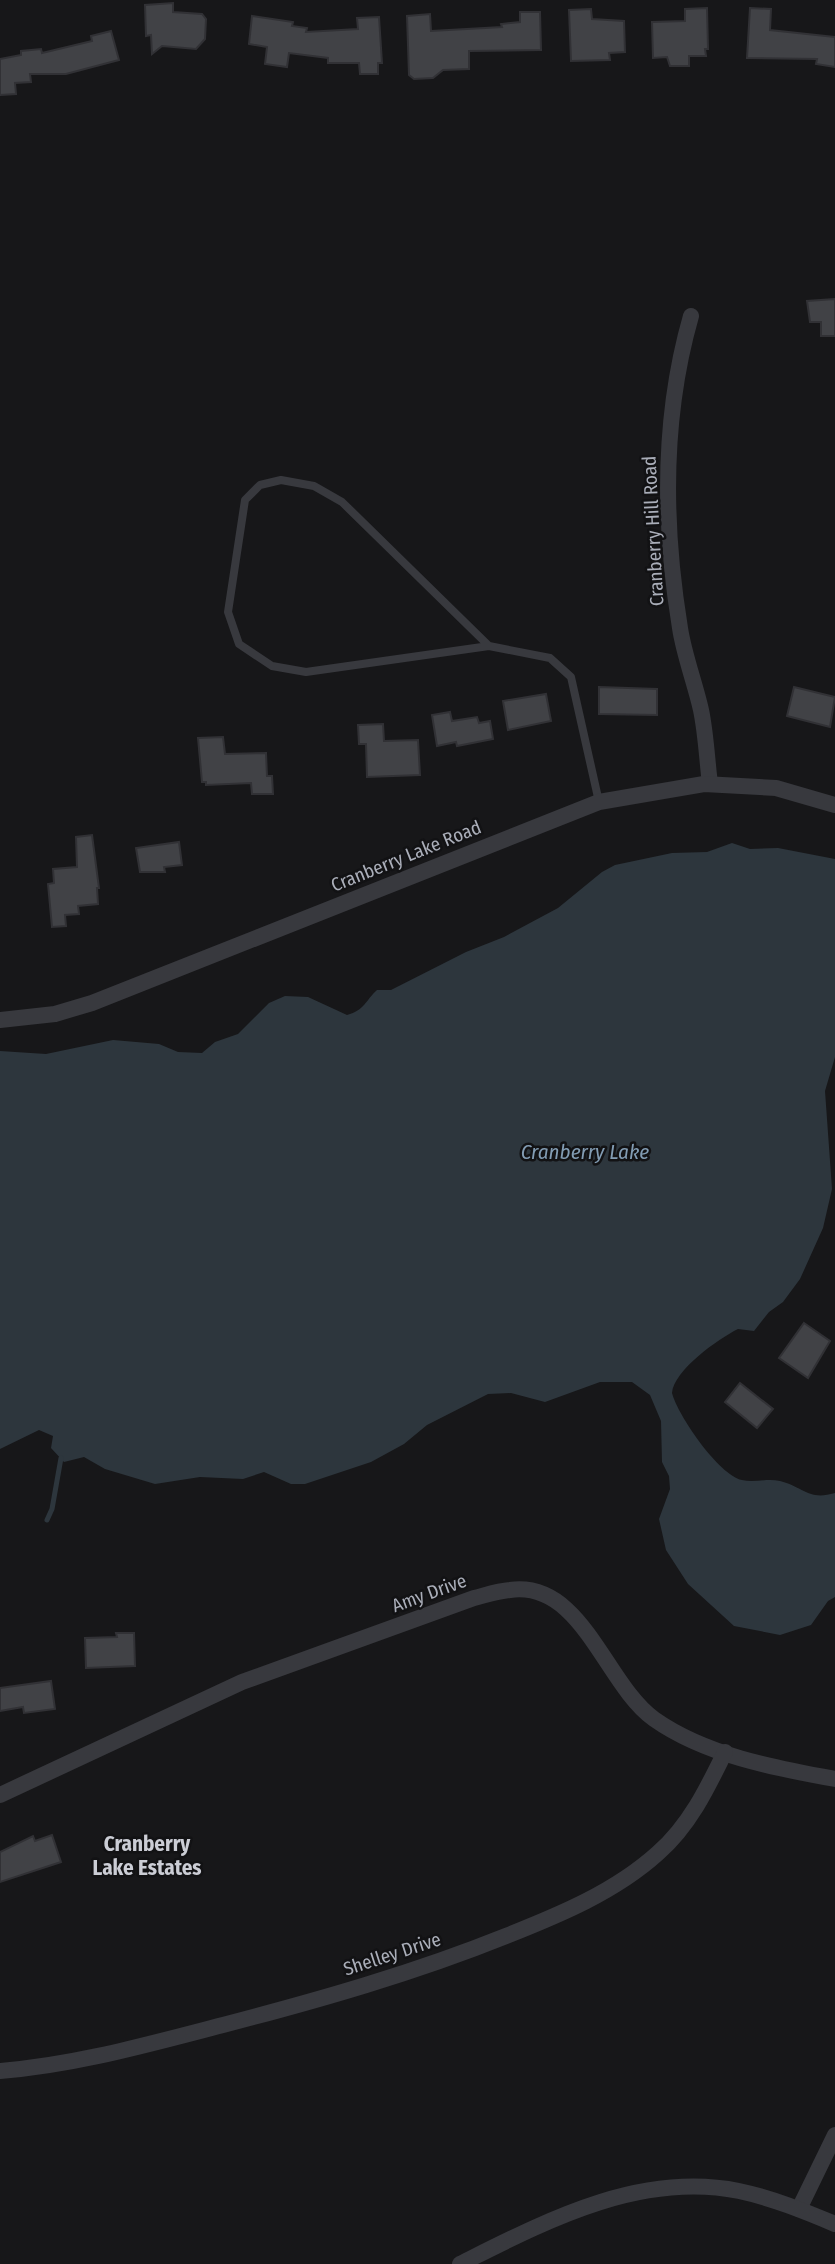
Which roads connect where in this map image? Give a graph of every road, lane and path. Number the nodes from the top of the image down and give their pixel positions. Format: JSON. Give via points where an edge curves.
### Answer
{"nodes":[{"id":1,"x":691,"y":316,"type":"dead end"},
{"id":2,"x":489,"y":646,"type":"junction"},
{"id":3,"x":710,"y":784,"type":"junction"},
{"id":4,"x":599,"y":802,"type":"junction"},
{"id":5,"x":835,"y":805,"type":"edge"},
{"id":6,"x":0,"y":1020,"type":"edge"},
{"id":7,"x":725,"y":1752,"type":"junction"},
{"id":8,"x":835,"y":1779,"type":"edge"},
{"id":9,"x":0,"y":1795,"type":"edge"},
{"id":10,"x":0,"y":2071,"type":"edge"},
{"id":11,"x":835,"y":2135,"type":"edge"},
{"id":12,"x":799,"y":2209,"type":"junction"},
{"id":13,"x":835,"y":2224,"type":"edge"},
{"id":14,"x":460,"y":2264,"type":"edge"}],
"edges":[{"from":1,"to":3,"type":"street","name":"Cranberry Hill Road","via":[[673,397],[670,524],[680,630],[701,713]]},
{"from":2,"to":2,"type":"lane","via":[[306,672],[272,666],[239,644],[228,612],[245,500],[260,485],[281,480],[314,486],[342,502]]},
{"from":2,"to":4,"type":"lane","via":[[550,658],[571,677]]},
{"from":3,"to":4,"type":"street","name":"Cranberry Lake Road"},
{"from":3,"to":5,"type":"street","name":"Cranberry Lake Road","via":[[776,788]]},
{"from":4,"to":6,"type":"street","name":"Cranberry Lake Road","via":[[92,1003],[55,1014]]},
{"from":7,"to":8,"type":"street","name":"Amy Drive"},
{"from":7,"to":9,"type":"street","name":"Amy Drive","via":[[679,1735],[652,1717],[624,1690],[581,1624],[559,1600],[513,1589],[474,1598],[242,1682]]},
{"from":7,"to":10,"type":"street","name":"Shelley Drive","via":[[694,1811],[660,1852],[566,1912],[463,1953],[276,2011],[114,2053]]},
{"from":11,"to":12,"type":"street"},
{"from":12,"to":13,"type":"street"},
{"from":12,"to":14,"type":"street","via":[[738,2191],[704,2187],[636,2191],[550,2221]]}]}
